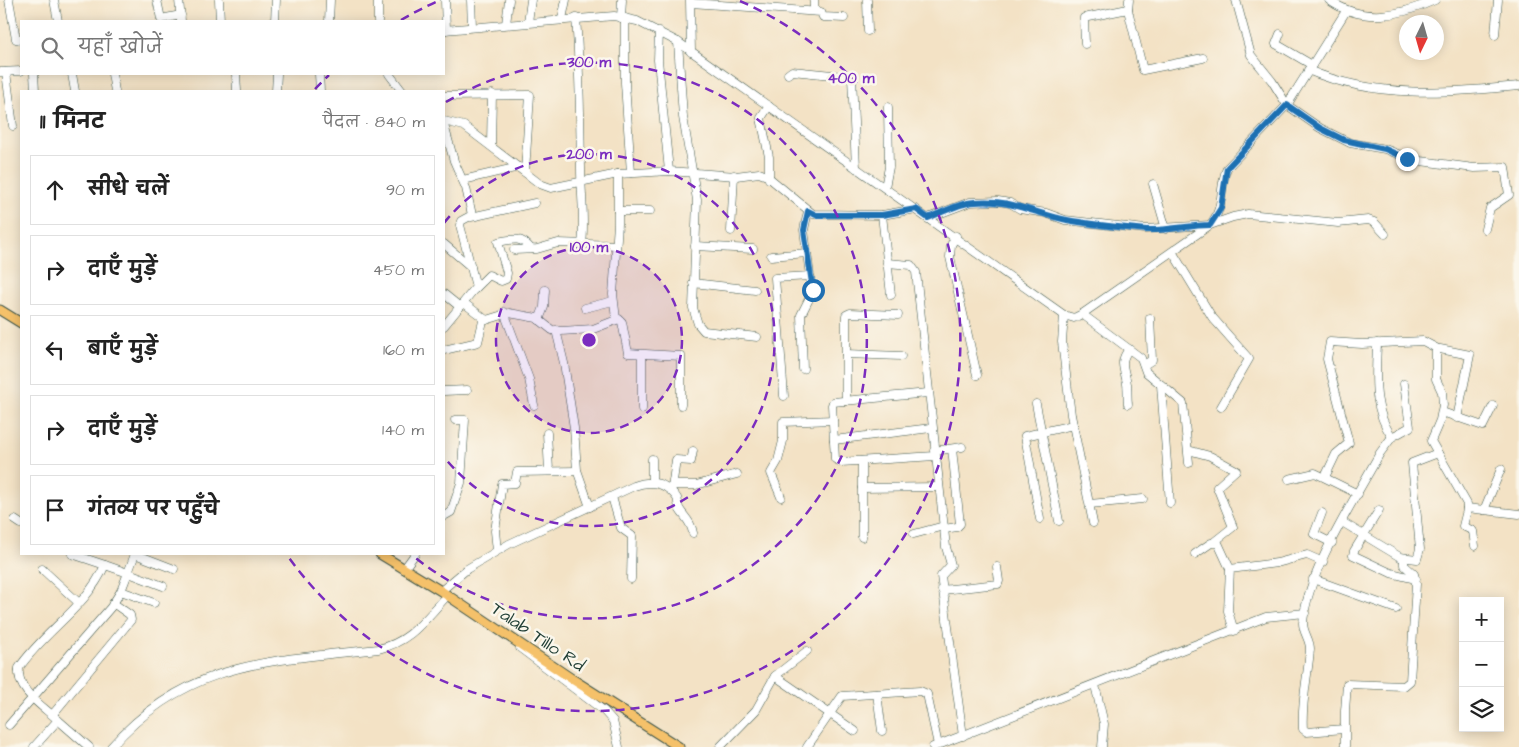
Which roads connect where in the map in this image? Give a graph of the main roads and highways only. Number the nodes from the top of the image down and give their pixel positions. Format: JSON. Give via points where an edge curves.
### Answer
{"nodes":[{"id":1,"x":1,"y":312,"type":"edge"},
{"id":2,"x":20,"y":323,"type":"edge"},
{"id":3,"x":382,"y":555,"type":"edge"},
{"id":4,"x":679,"y":747,"type":"edge"}],
"edges":[{"from":1,"to":2,"type":"main road"},
{"from":3,"to":4,"type":"main road","name":"Talab Tillo Rd"}]}
